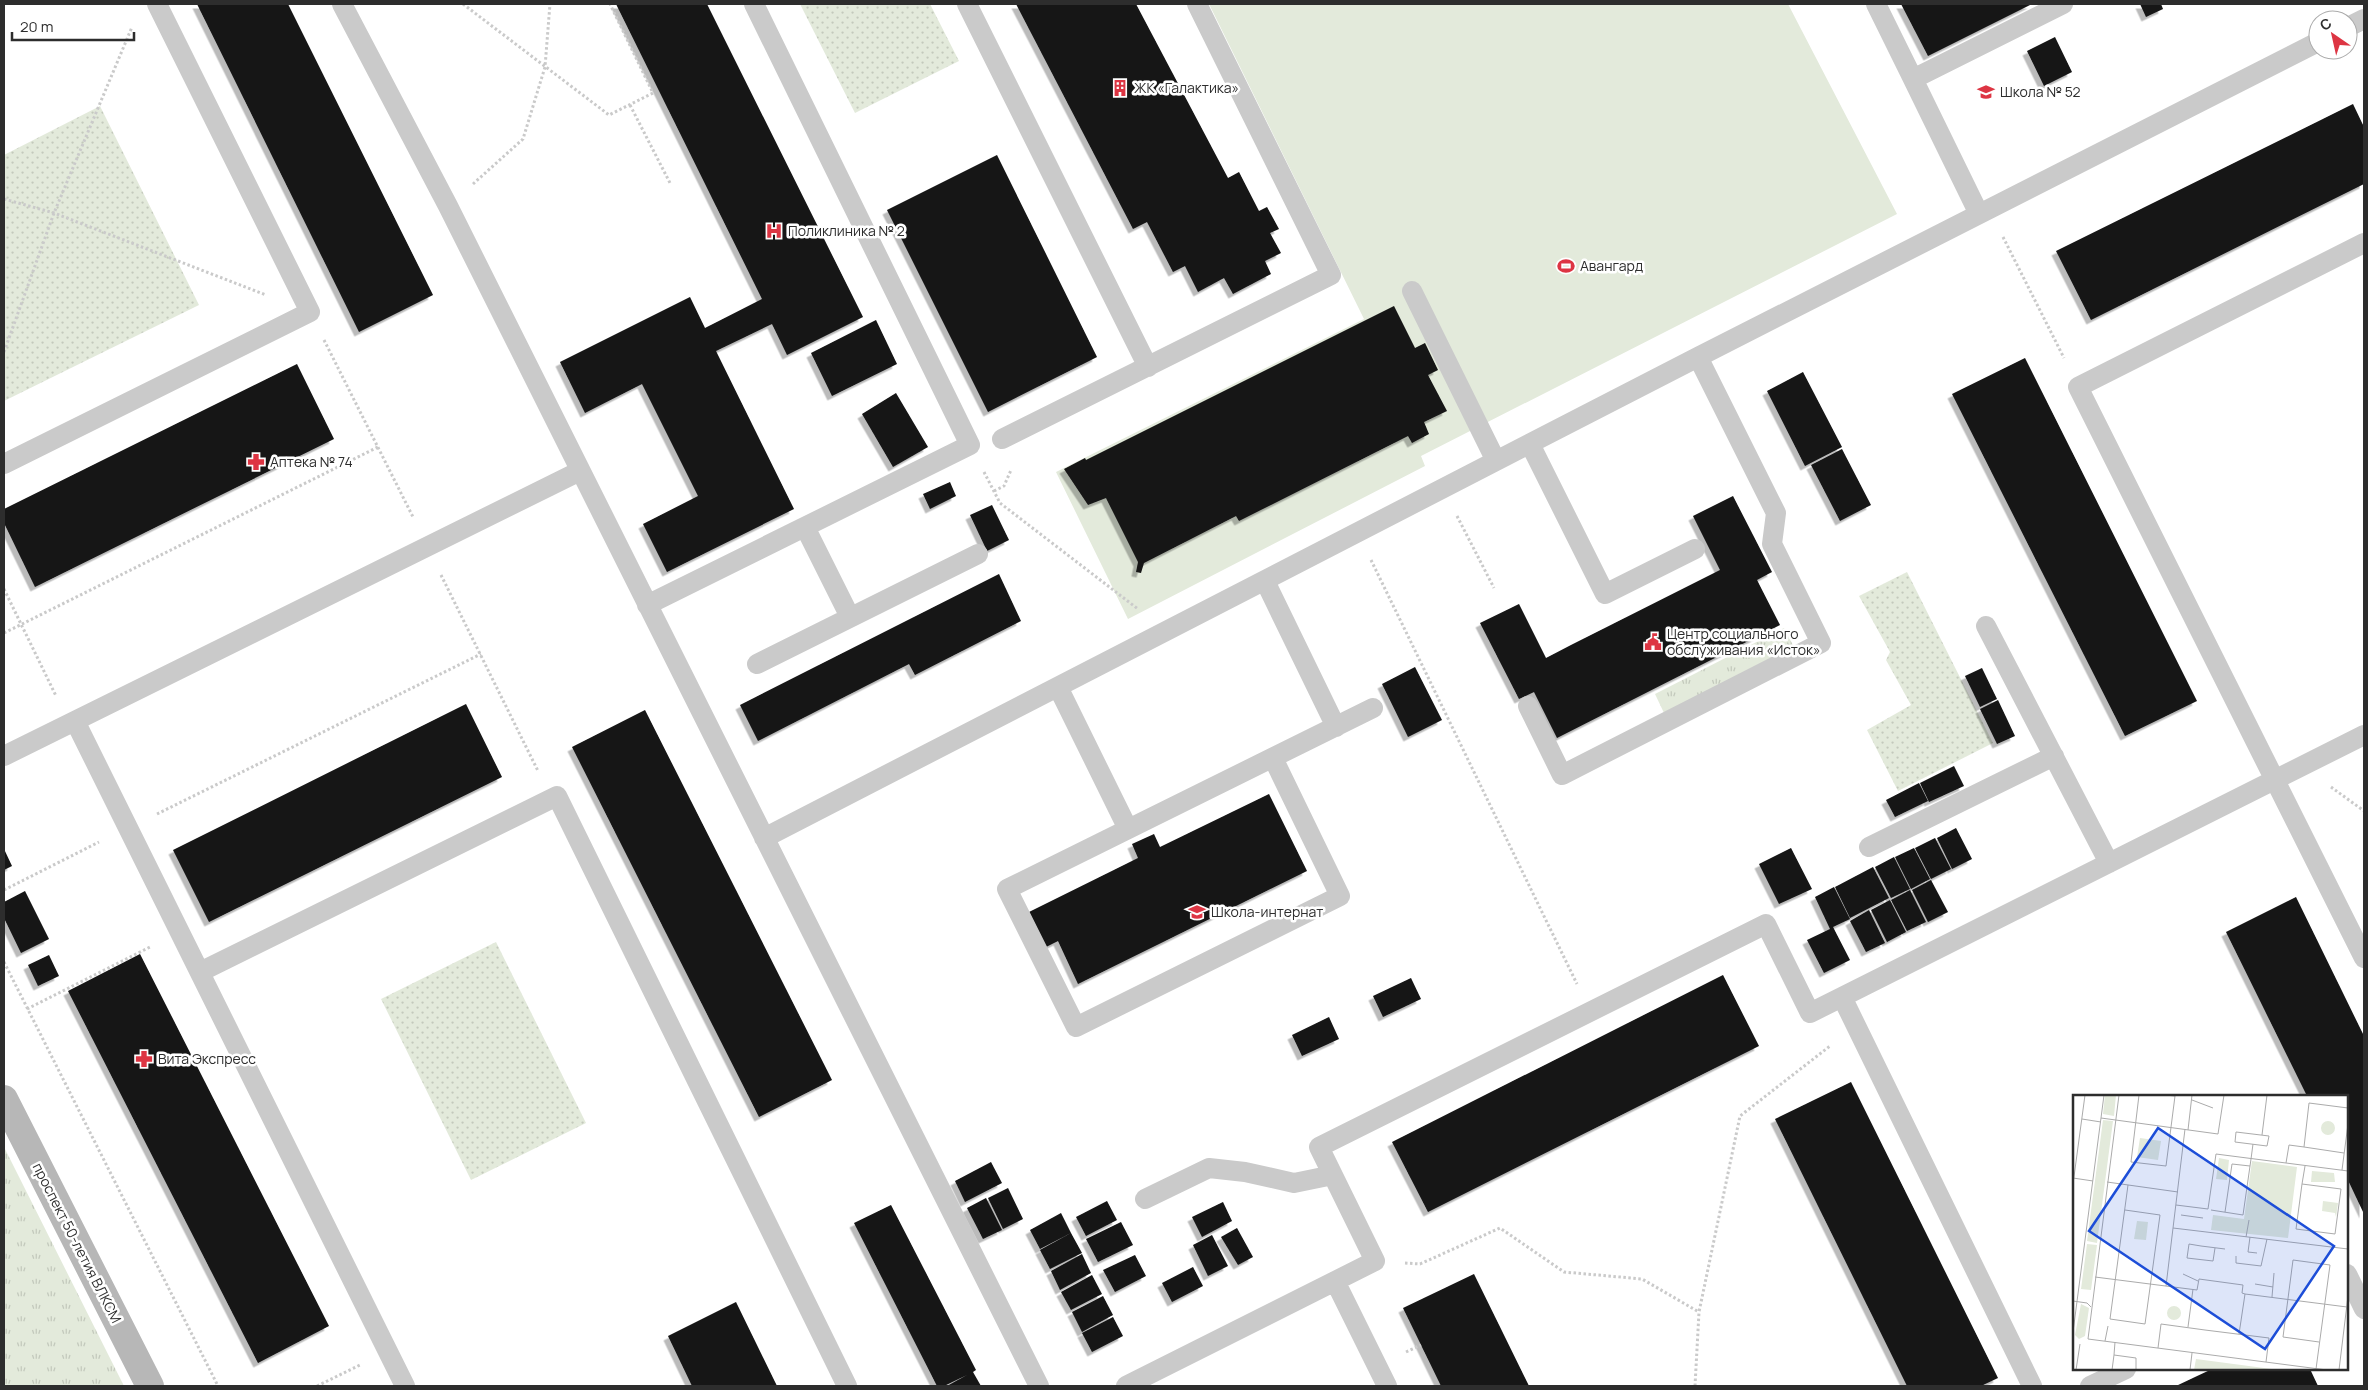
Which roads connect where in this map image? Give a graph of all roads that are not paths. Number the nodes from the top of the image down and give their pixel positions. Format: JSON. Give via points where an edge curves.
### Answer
{"nodes":[{"id":1,"x":156,"y":4,"type":"edge"},
{"id":2,"x":342,"y":4,"type":"edge"},
{"id":3,"x":754,"y":4,"type":"edge"},
{"id":4,"x":967,"y":4,"type":"edge"},
{"id":5,"x":1197,"y":4,"type":"edge"},
{"id":6,"x":1876,"y":4,"type":"edge"},
{"id":7,"x":2063,"y":4,"type":"edge"},
{"id":8,"x":2308,"y":47,"type":"edge"},
{"id":9,"x":1913,"y":79,"type":"junction"},
{"id":10,"x":1984,"y":212,"type":"junction"},
{"id":11,"x":2364,"y":243,"type":"edge"},
{"id":12,"x":1412,"y":291,"type":"dead end"},
{"id":13,"x":1698,"y":357,"type":"junction"},
{"id":14,"x":1148,"y":367,"type":"junction"},
{"id":15,"x":1002,"y":439,"type":"dead end"},
{"id":16,"x":1530,"y":444,"type":"junction"},
{"id":17,"x":1496,"y":461,"type":"junction"},
{"id":18,"x":4,"y":464,"type":"edge"},
{"id":19,"x":580,"y":471,"type":"junction"},
{"id":20,"x":806,"y":527,"type":"junction"},
{"id":21,"x":1695,"y":549,"type":"dead end"},
{"id":22,"x":978,"y":554,"type":"dead end"},
{"id":23,"x":1264,"y":581,"type":"junction"},
{"id":24,"x":647,"y":605,"type":"junction"},
{"id":25,"x":850,"y":617,"type":"junction"},
{"id":26,"x":1986,"y":626,"type":"dead end"},
{"id":27,"x":757,"y":664,"type":"dead end"},
{"id":28,"x":1058,"y":687,"type":"junction"},
{"id":29,"x":1528,"y":706,"type":"dead end"},
{"id":30,"x":1373,"y":708,"type":"dead end"},
{"id":31,"x":72,"y":722,"type":"junction"},
{"id":32,"x":1336,"y":727,"type":"junction"},
{"id":33,"x":2364,"y":735,"type":"edge"},
{"id":34,"x":4,"y":756,"type":"edge"},
{"id":35,"x":2054,"y":756,"type":"junction"},
{"id":36,"x":1273,"y":758,"type":"junction"},
{"id":37,"x":2275,"y":780,"type":"junction"},
{"id":38,"x":1128,"y":829,"type":"junction"},
{"id":39,"x":764,"y":838,"type":"junction"},
{"id":40,"x":1869,"y":847,"type":"dead end"},
{"id":41,"x":2109,"y":864,"type":"junction"},
{"id":42,"x":2364,"y":958,"type":"edge"},
{"id":43,"x":200,"y":972,"type":"junction"},
{"id":44,"x":1842,"y":997,"type":"junction"},
{"id":45,"x":4,"y":1099,"type":"edge"},
{"id":46,"x":1332,"y":1175,"type":"junction"},
{"id":47,"x":1145,"y":1199,"type":"dead end"},
{"id":48,"x":2348,"y":1276,"type":"edge"},
{"id":49,"x":1335,"y":1281,"type":"junction"},
{"id":50,"x":2364,"y":1310,"type":"edge"},
{"id":51,"x":2124,"y":1370,"type":"edge"},
{"id":52,"x":150,"y":1386,"type":"edge"},
{"id":53,"x":404,"y":1386,"type":"edge"},
{"id":54,"x":847,"y":1386,"type":"edge"},
{"id":55,"x":1039,"y":1386,"type":"edge"},
{"id":56,"x":1126,"y":1386,"type":"edge"},
{"id":57,"x":1387,"y":1386,"type":"edge"},
{"id":58,"x":2032,"y":1386,"type":"edge"},
{"id":59,"x":2090,"y":1386,"type":"edge"}],
"edges":[{"from":1,"to":18,"type":"lane","via":[[310,312]]},
{"from":2,"to":19,"type":"lane","via":[[448,206]]},
{"from":3,"to":20,"type":"lane","via":[[970,445]]},
{"from":4,"to":14,"type":"lane"},
{"from":5,"to":14,"type":"lane","via":[[1331,275]]},
{"from":6,"to":9,"type":"lane"},
{"from":7,"to":9,"type":"lane"},
{"from":8,"to":10,"type":"lane"},
{"from":9,"to":10,"type":"lane"},
{"from":10,"to":13,"type":"lane"},
{"from":11,"to":37,"type":"lane","via":[[2078,386]]},
{"from":12,"to":17,"type":"lane"},
{"from":13,"to":16,"type":"lane"},
{"from":13,"to":29,"type":"lane","via":[[1776,513],[1772,544],[1821,643],[1562,775]]},
{"from":14,"to":15,"type":"lane"},
{"from":16,"to":17,"type":"lane"},
{"from":16,"to":21,"type":"lane","via":[[1605,594]]},
{"from":17,"to":23,"type":"lane"},
{"from":19,"to":24,"type":"lane"},
{"from":19,"to":31,"type":"lane"},
{"from":20,"to":24,"type":"lane"},
{"from":20,"to":25,"type":"lane"},
{"from":22,"to":25,"type":"lane"},
{"from":23,"to":28,"type":"lane"},
{"from":23,"to":32,"type":"lane"},
{"from":24,"to":39,"type":"lane"},
{"from":25,"to":27,"type":"lane"},
{"from":26,"to":35,"type":"lane"},
{"from":28,"to":38,"type":"lane"},
{"from":28,"to":39,"type":"lane"},
{"from":30,"to":32,"type":"lane"},
{"from":31,"to":34,"type":"lane"},
{"from":31,"to":43,"type":"lane"},
{"from":32,"to":36,"type":"lane"},
{"from":33,"to":37,"type":"lane"},
{"from":35,"to":40,"type":"lane"},
{"from":35,"to":41,"type":"lane"},
{"from":36,"to":38,"type":"lane"},
{"from":36,"to":38,"type":"lane","via":[[1340,896],[1076,1027],[1007,889]]},
{"from":37,"to":41,"type":"lane"},
{"from":37,"to":42,"type":"lane"},
{"from":39,"to":55,"type":"lane"},
{"from":41,"to":44,"type":"lane"},
{"from":43,"to":53,"type":"lane"},
{"from":43,"to":54,"type":"lane","via":[[558,796]]},
{"from":44,"to":46,"type":"lane","via":[[1810,1013],[1766,924],[1319,1147]]},
{"from":44,"to":58,"type":"lane"},
{"from":45,"to":52,"type":"street","name":"проспект 50-летия ВЛКСМ"},
{"from":46,"to":47,"type":"lane","via":[[1294,1183],[1246,1172],[1208,1168]]},
{"from":46,"to":49,"type":"lane","via":[[1375,1261]]},
{"from":48,"to":50,"type":"lane"},
{"from":49,"to":56,"type":"lane"},
{"from":49,"to":57,"type":"lane"},
{"from":51,"to":59,"type":"lane"}]}
